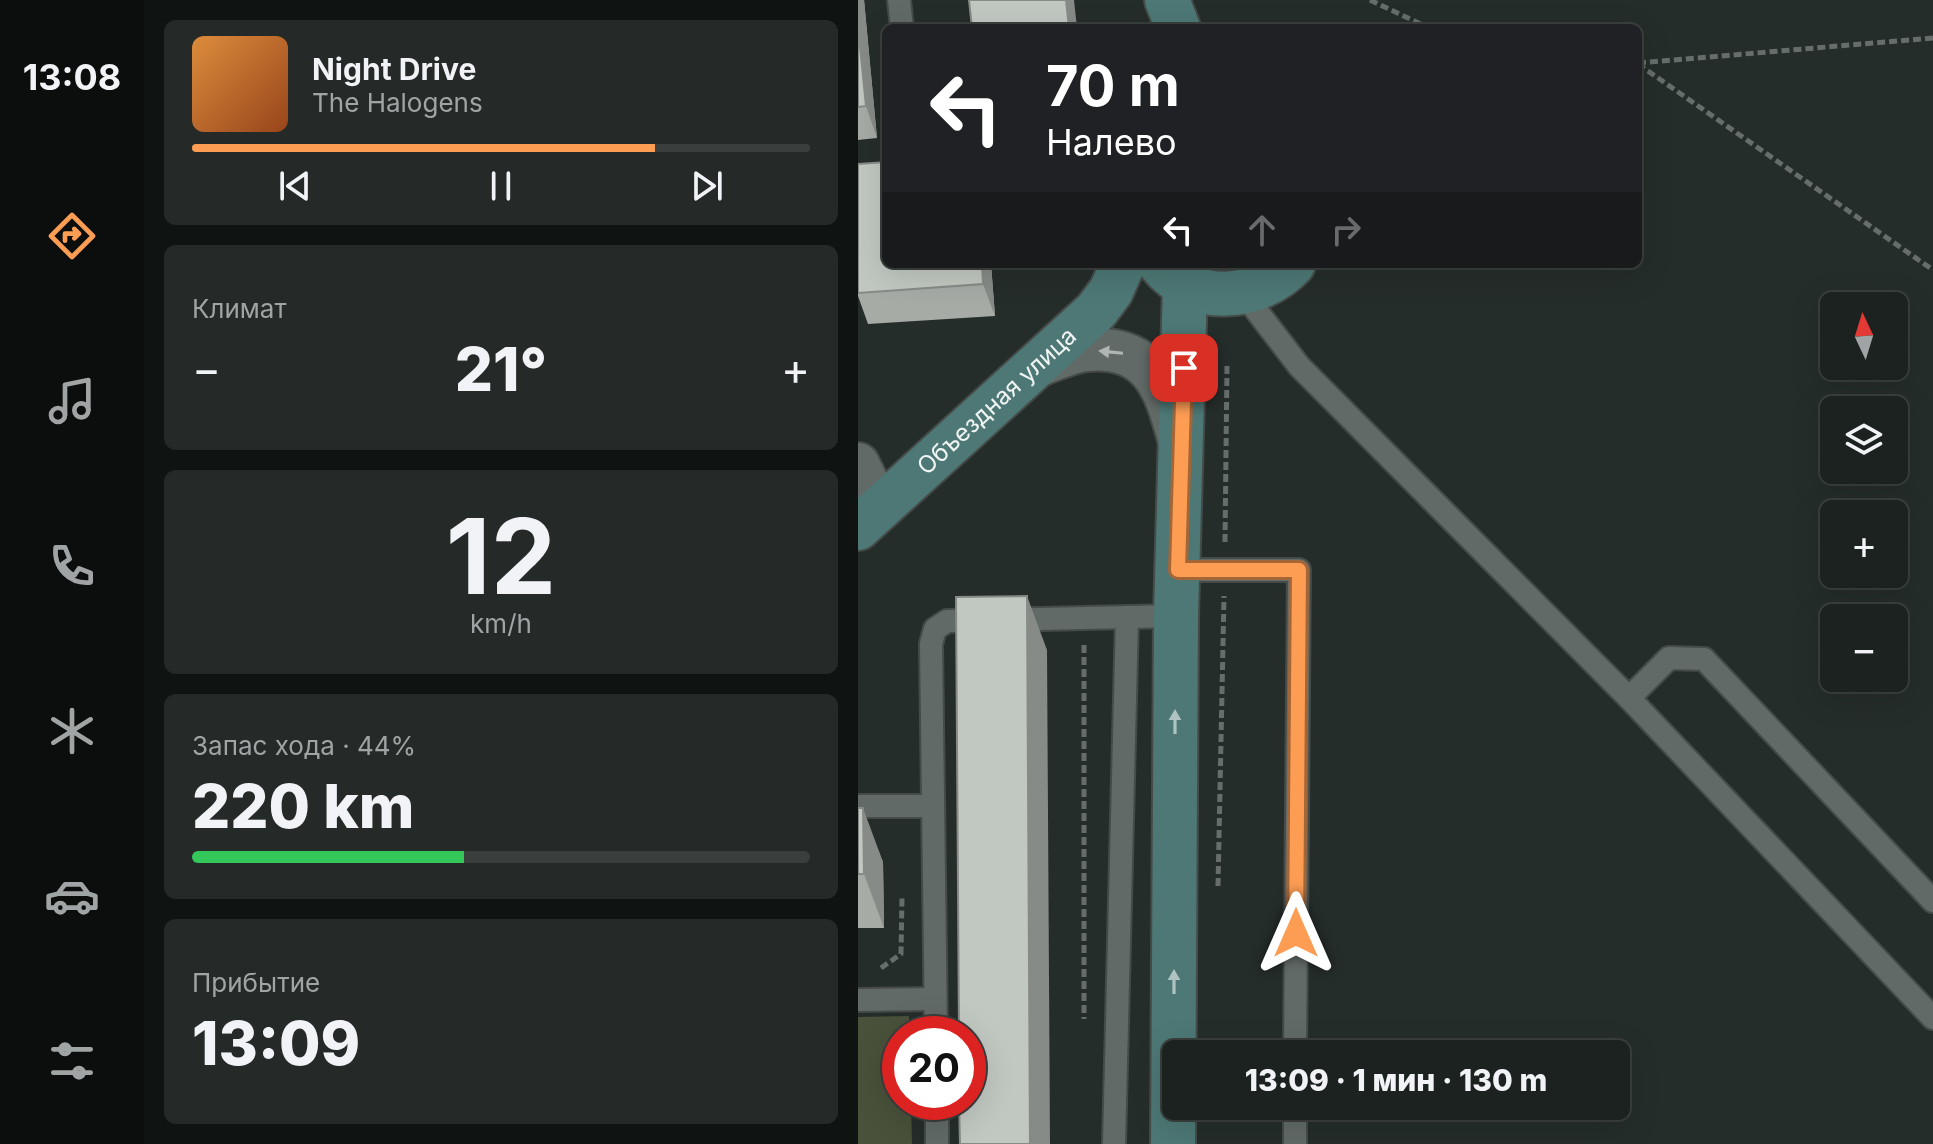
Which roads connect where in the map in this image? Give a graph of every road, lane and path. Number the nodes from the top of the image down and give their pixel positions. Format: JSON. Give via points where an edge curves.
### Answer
{"nodes":[{"id":1,"x":899,"y":0,"type":"edge"},
{"id":2,"x":1157,"y":0,"type":"edge"},
{"id":3,"x":1167,"y":0,"type":"edge"},
{"id":4,"x":1370,"y":0,"type":"edge"},
{"id":5,"x":902,"y":24,"type":"edge"},
{"id":6,"x":1156,"y":24,"type":"edge"},
{"id":7,"x":1176,"y":24,"type":"edge"},
{"id":8,"x":1421,"y":24,"type":"edge"},
{"id":9,"x":1933,"y":38,"type":"edge"},
{"id":10,"x":1642,"y":64,"type":"edge"},
{"id":11,"x":1642,"y":67,"type":"edge"},
{"id":12,"x":1121,"y":268,"type":"edge"},
{"id":13,"x":1288,"y":268,"type":"edge"},
{"id":14,"x":1933,"y":270,"type":"edge"},
{"id":15,"x":1173,"y":274,"type":"edge"},
{"id":16,"x":1243,"y":293,"type":"junction"},
{"id":17,"x":1227,"y":355,"type":"dead end"},
{"id":18,"x":1039,"y":365,"type":"junction"},
{"id":19,"x":1183,"y":451,"type":"junction"},
{"id":20,"x":858,"y":464,"type":"edge"},
{"id":21,"x":869,"y":518,"type":"edge"},
{"id":22,"x":1178,"y":570,"type":"junction"},
{"id":23,"x":1224,"y":570,"type":"junction"},
{"id":24,"x":1176,"y":616,"type":"junction"},
{"id":25,"x":1127,"y":617,"type":"junction"},
{"id":26,"x":1074,"y":639,"type":"dead end"},
{"id":27,"x":1629,"y":698,"type":"junction"},
{"id":28,"x":858,"y":806,"type":"edge"},
{"id":29,"x":933,"y":806,"type":"junction"},
{"id":30,"x":902,"y":883,"type":"dead end"},
{"id":31,"x":1218,"y":898,"type":"dead end"},
{"id":32,"x":1933,"y":901,"type":"edge"},
{"id":33,"x":885,"y":968,"type":"dead end"},
{"id":34,"x":935,"y":999,"type":"junction"},
{"id":35,"x":858,"y":1000,"type":"edge"},
{"id":36,"x":935,"y":1016,"type":"edge"},
{"id":37,"x":1933,"y":1018,"type":"edge"},
{"id":38,"x":1085,"y":1035,"type":"dead end"},
{"id":39,"x":1295,"y":1040,"type":"edge"},
{"id":40,"x":937,"y":1120,"type":"edge"},
{"id":41,"x":1295,"y":1120,"type":"edge"},
{"id":42,"x":937,"y":1144,"type":"edge"},
{"id":43,"x":1114,"y":1144,"type":"edge"},
{"id":44,"x":1173,"y":1144,"type":"edge"},
{"id":45,"x":1295,"y":1144,"type":"edge"}],
"edges":[{"from":1,"to":5,"type":"lane"},
{"from":2,"to":6,"type":"main road"},
{"from":3,"to":7,"type":"main road"},
{"from":4,"to":8,"type":"path"},
{"from":9,"to":10,"type":"path"},
{"from":11,"to":14,"type":"path"},
{"from":12,"to":18,"type":"main road","name":"Объездная улица","via":[[1096,311]]},
{"from":13,"to":16,"type":"main road","via":[[1270,283]]},
{"from":15,"to":16,"type":"main road","via":[[1213,294]]},
{"from":15,"to":19,"type":"main road"},
{"from":16,"to":27,"type":"lane","via":[[1299,366]]},
{"from":17,"to":23,"type":"path"},
{"from":19,"to":18,"type":"street","one_way":true,"via":[[1168,399],[1152,370],[1128,354],[1086,350]]},
{"from":18,"to":21,"type":"main road","name":"Объездная улица"},
{"from":19,"to":22,"type":"main road"},
{"from":20,"to":21,"type":"street"},
{"from":22,"to":23,"type":"lane"},
{"from":22,"to":24,"type":"main road"},
{"from":23,"to":31,"type":"path"},
{"from":23,"to":39,"type":"lane","via":[[1299,570]]},
{"from":24,"to":25,"type":"lane"},
{"from":44,"to":24,"type":"main road","one_way":true},
{"from":25,"to":29,"type":"lane","via":[[947,621],[935,629]]},
{"from":25,"to":43,"type":"lane"},
{"from":26,"to":38,"type":"path","via":[[1084,644]]},
{"from":27,"to":32,"type":"lane","via":[[1669,658],[1704,659]]},
{"from":27,"to":37,"type":"lane"},
{"from":28,"to":29,"type":"lane"},
{"from":29,"to":34,"type":"lane"},
{"from":30,"to":33,"type":"path","via":[[901,954]]},
{"from":34,"to":35,"type":"lane"},
{"from":34,"to":36,"type":"lane"},
{"from":40,"to":42,"type":"lane"},
{"from":41,"to":45,"type":"lane"}]}
